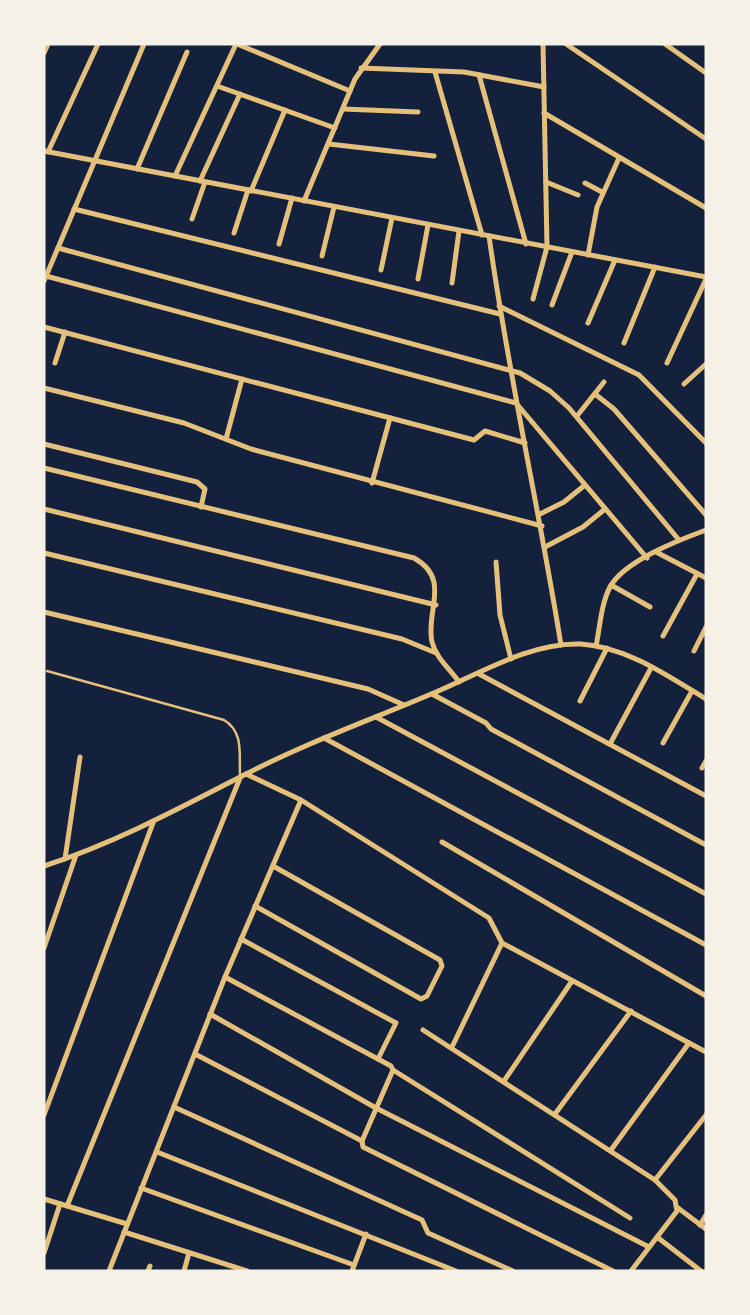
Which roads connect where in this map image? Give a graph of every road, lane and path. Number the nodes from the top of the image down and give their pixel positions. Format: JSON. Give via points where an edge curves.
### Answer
{"nodes":[{"id":1,"x":48,"y":44,"type":"edge"},
{"id":2,"x":98,"y":44,"type":"edge"},
{"id":3,"x":144,"y":44,"type":"edge"},
{"id":4,"x":237,"y":44,"type":"edge"},
{"id":5,"x":543,"y":44,"type":"edge"},
{"id":6,"x":566,"y":44,"type":"edge"},
{"id":7,"x":665,"y":44,"type":"edge"},
{"id":8,"x":376,"y":45,"type":"edge"},
{"id":9,"x":187,"y":52,"type":"dead end"},
{"id":10,"x":44,"y":53,"type":"edge"},
{"id":11,"x":361,"y":68,"type":"junction"},
{"id":12,"x":435,"y":72,"type":"junction"},
{"id":13,"x":706,"y":73,"type":"edge"},
{"id":14,"x":480,"y":75,"type":"junction"},
{"id":15,"x":217,"y":86,"type":"junction"},
{"id":16,"x":544,"y":87,"type":"junction"},
{"id":17,"x":350,"y":91,"type":"junction"},
{"id":18,"x":240,"y":94,"type":"junction"},
{"id":19,"x":343,"y":109,"type":"junction"},
{"id":20,"x":285,"y":110,"type":"junction"},
{"id":21,"x":418,"y":112,"type":"dead end"},
{"id":22,"x":544,"y":113,"type":"junction"},
{"id":23,"x":335,"y":128,"type":"junction"},
{"id":24,"x":706,"y":139,"type":"edge"},
{"id":25,"x":329,"y":144,"type":"junction"},
{"id":26,"x":46,"y":152,"type":"edge"},
{"id":27,"x":434,"y":156,"type":"dead end"},
{"id":28,"x":619,"y":158,"type":"junction"},
{"id":29,"x":92,"y":160,"type":"junction"},
{"id":30,"x":137,"y":169,"type":"junction"},
{"id":31,"x":175,"y":176,"type":"junction"},
{"id":32,"x":202,"y":181,"type":"junction"},
{"id":33,"x":546,"y":182,"type":"junction"},
{"id":34,"x":585,"y":183,"type":"dead end"},
{"id":35,"x":250,"y":190,"type":"junction"},
{"id":36,"x":602,"y":192,"type":"junction"},
{"id":37,"x":578,"y":195,"type":"dead end"},
{"id":38,"x":292,"y":198,"type":"junction"},
{"id":39,"x":304,"y":201,"type":"junction"},
{"id":40,"x":334,"y":207,"type":"junction"},
{"id":41,"x":706,"y":208,"type":"edge"},
{"id":42,"x":74,"y":209,"type":"junction"},
{"id":43,"x":392,"y":218,"type":"junction"},
{"id":44,"x":192,"y":219,"type":"dead end"},
{"id":45,"x":428,"y":225,"type":"junction"},
{"id":46,"x":459,"y":231,"type":"junction"},
{"id":47,"x":234,"y":233,"type":"dead end"},
{"id":48,"x":485,"y":236,"type":"junction"},
{"id":49,"x":279,"y":244,"type":"dead end"},
{"id":50,"x":526,"y":244,"type":"junction"},
{"id":51,"x":547,"y":247,"type":"junction"},
{"id":52,"x":58,"y":248,"type":"junction"},
{"id":53,"x":572,"y":252,"type":"junction"},
{"id":54,"x":588,"y":255,"type":"junction"},
{"id":55,"x":322,"y":256,"type":"dead end"},
{"id":56,"x":615,"y":260,"type":"junction"},
{"id":57,"x":655,"y":267,"type":"junction"},
{"id":58,"x":381,"y":270,"type":"dead end"},
{"id":59,"x":706,"y":278,"type":"edge"},
{"id":60,"x":45,"y":279,"type":"edge"},
{"id":61,"x":418,"y":279,"type":"dead end"},
{"id":62,"x":452,"y":283,"type":"dead end"},
{"id":63,"x":533,"y":299,"type":"dead end"},
{"id":64,"x":552,"y":304,"type":"dead end"},
{"id":65,"x":498,"y":306,"type":"junction"},
{"id":66,"x":500,"y":314,"type":"junction"},
{"id":67,"x":588,"y":323,"type":"dead end"},
{"id":68,"x":44,"y":327,"type":"edge"},
{"id":69,"x":65,"y":332,"type":"junction"},
{"id":70,"x":624,"y":343,"type":"dead end"},
{"id":71,"x":55,"y":363,"type":"dead end"},
{"id":72,"x":667,"y":363,"type":"dead end"},
{"id":73,"x":706,"y":364,"type":"edge"},
{"id":74,"x":510,"y":370,"type":"junction"},
{"id":75,"x":242,"y":379,"type":"junction"},
{"id":76,"x":604,"y":382,"type":"dead end"},
{"id":77,"x":684,"y":384,"type":"dead end"},
{"id":78,"x":44,"y":388,"type":"edge"},
{"id":79,"x":595,"y":394,"type":"junction"},
{"id":80,"x":516,"y":403,"type":"junction"},
{"id":81,"x":577,"y":416,"type":"junction"},
{"id":82,"x":390,"y":418,"type":"junction"},
{"id":83,"x":226,"y":439,"type":"junction"},
{"id":84,"x":525,"y":443,"type":"junction"},
{"id":85,"x":706,"y":443,"type":"edge"},
{"id":86,"x":44,"y":444,"type":"edge"},
{"id":87,"x":44,"y":468,"type":"edge"},
{"id":88,"x":372,"y":483,"type":"junction"},
{"id":89,"x":585,"y":485,"type":"junction"},
{"id":90,"x":201,"y":507,"type":"junction"},
{"id":91,"x":44,"y":509,"type":"edge"},
{"id":92,"x":606,"y":509,"type":"junction"},
{"id":93,"x":540,"y":514,"type":"junction"},
{"id":94,"x":706,"y":515,"type":"edge"},
{"id":95,"x":542,"y":526,"type":"junction"},
{"id":96,"x":706,"y":530,"type":"edge"},
{"id":97,"x":679,"y":540,"type":"junction"},
{"id":98,"x":545,"y":547,"type":"junction"},
{"id":99,"x":656,"y":552,"type":"junction"},
{"id":100,"x":44,"y":553,"type":"edge"},
{"id":101,"x":647,"y":558,"type":"junction"},
{"id":102,"x":496,"y":562,"type":"dead end"},
{"id":103,"x":698,"y":574,"type":"junction"},
{"id":104,"x":706,"y":578,"type":"edge"},
{"id":105,"x":611,"y":585,"type":"junction"},
{"id":106,"x":436,"y":604,"type":"junction"},
{"id":107,"x":650,"y":607,"type":"dead end"},
{"id":108,"x":44,"y":612,"type":"edge"},
{"id":109,"x":706,"y":627,"type":"edge"},
{"id":110,"x":663,"y":636,"type":"dead end"},
{"id":111,"x":561,"y":645,"type":"junction"},
{"id":112,"x":596,"y":646,"type":"junction"},
{"id":113,"x":607,"y":648,"type":"junction"},
{"id":114,"x":694,"y":651,"type":"dead end"},
{"id":115,"x":436,"y":653,"type":"junction"},
{"id":116,"x":511,"y":659,"type":"junction"},
{"id":117,"x":652,"y":668,"type":"junction"},
{"id":118,"x":47,"y":671,"type":"dead end"},
{"id":119,"x":479,"y":674,"type":"junction"},
{"id":120,"x":459,"y":682,"type":"junction"},
{"id":121,"x":692,"y":691,"type":"junction"},
{"id":122,"x":432,"y":694,"type":"junction"},
{"id":123,"x":706,"y":699,"type":"edge"},
{"id":124,"x":580,"y":701,"type":"dead end"},
{"id":125,"x":404,"y":705,"type":"junction"},
{"id":126,"x":376,"y":717,"type":"junction"},
{"id":127,"x":324,"y":738,"type":"junction"},
{"id":128,"x":663,"y":743,"type":"dead end"},
{"id":129,"x":610,"y":744,"type":"junction"},
{"id":130,"x":80,"y":757,"type":"dead end"},
{"id":131,"x":706,"y":761,"type":"edge"},
{"id":132,"x":702,"y":768,"type":"dead end"},
{"id":133,"x":243,"y":776,"type":"junction"},
{"id":134,"x":706,"y":796,"type":"edge"},
{"id":135,"x":301,"y":800,"type":"junction"},
{"id":136,"x":154,"y":822,"type":"junction"},
{"id":137,"x":442,"y":842,"type":"dead end"},
{"id":138,"x":706,"y":845,"type":"edge"},
{"id":139,"x":76,"y":855,"type":"junction"},
{"id":140,"x":65,"y":859,"type":"junction"},
{"id":141,"x":44,"y":866,"type":"edge"},
{"id":142,"x":273,"y":866,"type":"junction"},
{"id":143,"x":706,"y":894,"type":"edge"},
{"id":144,"x":255,"y":906,"type":"junction"},
{"id":145,"x":241,"y":939,"type":"junction"},
{"id":146,"x":502,"y":943,"type":"junction"},
{"id":147,"x":706,"y":945,"type":"edge"},
{"id":148,"x":44,"y":948,"type":"edge"},
{"id":149,"x":225,"y":977,"type":"junction"},
{"id":150,"x":572,"y":981,"type":"junction"},
{"id":151,"x":706,"y":996,"type":"edge"},
{"id":152,"x":631,"y":1011,"type":"junction"},
{"id":153,"x":210,"y":1014,"type":"junction"},
{"id":154,"x":423,"y":1030,"type":"dead end"},
{"id":155,"x":689,"y":1043,"type":"junction"},
{"id":156,"x":452,"y":1047,"type":"junction"},
{"id":157,"x":706,"y":1052,"type":"edge"},
{"id":158,"x":195,"y":1054,"type":"junction"},
{"id":159,"x":378,"y":1059,"type":"junction"},
{"id":160,"x":393,"y":1070,"type":"junction"},
{"id":161,"x":504,"y":1081,"type":"junction"},
{"id":162,"x":174,"y":1107,"type":"junction"},
{"id":163,"x":376,"y":1108,"type":"junction"},
{"id":164,"x":44,"y":1115,"type":"edge"},
{"id":165,"x":555,"y":1115,"type":"junction"},
{"id":166,"x":706,"y":1115,"type":"edge"},
{"id":167,"x":362,"y":1141,"type":"junction"},
{"id":168,"x":611,"y":1150,"type":"junction"},
{"id":169,"x":157,"y":1152,"type":"junction"},
{"id":170,"x":654,"y":1180,"type":"junction"},
{"id":171,"x":141,"y":1188,"type":"junction"},
{"id":172,"x":44,"y":1199,"type":"edge"},
{"id":173,"x":60,"y":1204,"type":"junction"},
{"id":174,"x":67,"y":1206,"type":"junction"},
{"id":175,"x":678,"y":1208,"type":"junction"},
{"id":176,"x":706,"y":1215,"type":"edge"},
{"id":177,"x":630,"y":1218,"type":"dead end"},
{"id":178,"x":127,"y":1224,"type":"junction"},
{"id":179,"x":700,"y":1224,"type":"junction"},
{"id":180,"x":706,"y":1229,"type":"edge"},
{"id":181,"x":124,"y":1233,"type":"junction"},
{"id":182,"x":366,"y":1234,"type":"junction"},
{"id":183,"x":657,"y":1237,"type":"junction"},
{"id":184,"x":649,"y":1247,"type":"junction"},
{"id":185,"x":44,"y":1253,"type":"edge"},
{"id":186,"x":189,"y":1253,"type":"junction"},
{"id":187,"x":222,"y":1263,"type":"junction"},
{"id":188,"x":690,"y":1264,"type":"junction"},
{"id":189,"x":353,"y":1268,"type":"edge"},
{"id":190,"x":109,"y":1271,"type":"edge"},
{"id":191,"x":184,"y":1271,"type":"edge"},
{"id":192,"x":221,"y":1271,"type":"edge"},
{"id":193,"x":247,"y":1271,"type":"edge"},
{"id":194,"x":456,"y":1271,"type":"edge"},
{"id":195,"x":513,"y":1271,"type":"edge"},
{"id":196,"x":613,"y":1271,"type":"edge"},
{"id":197,"x":631,"y":1271,"type":"edge"},
{"id":198,"x":683,"y":1271,"type":"edge"},
{"id":199,"x":701,"y":1271,"type":"edge"}],
"edges":[{"from":1,"to":10,"type":"street"},
{"from":2,"to":26,"type":"street"},
{"from":3,"to":29,"type":"street"},
{"from":4,"to":15,"type":"street"},
{"from":4,"to":17,"type":"street"},
{"from":5,"to":16,"type":"street"},
{"from":6,"to":24,"type":"street"},
{"from":7,"to":13,"type":"street"},
{"from":8,"to":11,"type":"street"},
{"from":9,"to":30,"type":"street"},
{"from":11,"to":12,"type":"street"},
{"from":11,"to":17,"type":"street"},
{"from":12,"to":14,"type":"street"},
{"from":12,"to":48,"type":"street"},
{"from":14,"to":16,"type":"street"},
{"from":14,"to":50,"type":"street"},
{"from":15,"to":18,"type":"street"},
{"from":15,"to":31,"type":"street"},
{"from":16,"to":22,"type":"street"},
{"from":17,"to":19,"type":"street"},
{"from":18,"to":20,"type":"street"},
{"from":18,"to":32,"type":"street"},
{"from":19,"to":21,"type":"street"},
{"from":19,"to":23,"type":"street"},
{"from":20,"to":23,"type":"street"},
{"from":20,"to":35,"type":"street"},
{"from":22,"to":28,"type":"street"},
{"from":22,"to":33,"type":"street"},
{"from":23,"to":25,"type":"street"},
{"from":25,"to":27,"type":"street"},
{"from":25,"to":39,"type":"street"},
{"from":26,"to":29,"type":"street"},
{"from":28,"to":36,"type":"street"},
{"from":28,"to":41,"type":"street"},
{"from":29,"to":30,"type":"street"},
{"from":29,"to":42,"type":"street"},
{"from":30,"to":31,"type":"street"},
{"from":31,"to":32,"type":"street"},
{"from":32,"to":35,"type":"street"},
{"from":32,"to":44,"type":"street"},
{"from":33,"to":37,"type":"street"},
{"from":33,"to":51,"type":"street"},
{"from":34,"to":36,"type":"street"},
{"from":35,"to":38,"type":"street"},
{"from":35,"to":47,"type":"street"},
{"from":36,"to":54,"type":"street"},
{"from":38,"to":39,"type":"street"},
{"from":38,"to":49,"type":"street"},
{"from":39,"to":40,"type":"street"},
{"from":40,"to":43,"type":"street"},
{"from":40,"to":55,"type":"street"},
{"from":42,"to":52,"type":"street"},
{"from":42,"to":66,"type":"street"},
{"from":43,"to":45,"type":"street"},
{"from":43,"to":58,"type":"street"},
{"from":45,"to":46,"type":"street"},
{"from":45,"to":61,"type":"street"},
{"from":46,"to":48,"type":"street"},
{"from":46,"to":62,"type":"street"},
{"from":48,"to":50,"type":"street"},
{"from":48,"to":65,"type":"street"},
{"from":50,"to":51,"type":"street"},
{"from":51,"to":53,"type":"street"},
{"from":51,"to":63,"type":"street"},
{"from":52,"to":60,"type":"street"},
{"from":52,"to":74,"type":"street"},
{"from":53,"to":54,"type":"street"},
{"from":53,"to":64,"type":"street"},
{"from":54,"to":56,"type":"street"},
{"from":56,"to":57,"type":"street"},
{"from":56,"to":67,"type":"street"},
{"from":57,"to":59,"type":"street"},
{"from":57,"to":70,"type":"street"},
{"from":59,"to":72,"type":"street"},
{"from":60,"to":80,"type":"street"},
{"from":65,"to":66,"type":"street"},
{"from":65,"to":85,"type":"street","via":[[639,375]]},
{"from":66,"to":74,"type":"street"},
{"from":68,"to":69,"type":"street"},
{"from":69,"to":71,"type":"street"},
{"from":69,"to":75,"type":"street"},
{"from":73,"to":77,"type":"street"},
{"from":74,"to":80,"type":"street"},
{"from":74,"to":81,"type":"street","via":[[550,391]]},
{"from":75,"to":82,"type":"street"},
{"from":75,"to":83,"type":"street"},
{"from":76,"to":79,"type":"street"},
{"from":78,"to":83,"type":"street","via":[[184,423]]},
{"from":79,"to":81,"type":"street"},
{"from":79,"to":94,"type":"street","via":[[614,409]]},
{"from":80,"to":84,"type":"street"},
{"from":80,"to":89,"type":"street"},
{"from":81,"to":97,"type":"street"},
{"from":82,"to":84,"type":"street","via":[[474,440],[485,431]]},
{"from":82,"to":88,"type":"street"},
{"from":83,"to":88,"type":"street"},
{"from":84,"to":93,"type":"street"},
{"from":86,"to":90,"type":"street","via":[[197,482],[205,489]]},
{"from":87,"to":90,"type":"street"},
{"from":88,"to":95,"type":"street"},
{"from":89,"to":92,"type":"street"},
{"from":89,"to":93,"type":"street"},
{"from":90,"to":106,"type":"street","via":[[422,562],[431,576]]},
{"from":91,"to":106,"type":"street"},
{"from":92,"to":98,"type":"street"},
{"from":92,"to":101,"type":"street"},
{"from":93,"to":95,"type":"street"},
{"from":95,"to":98,"type":"street"},
{"from":96,"to":97,"type":"street"},
{"from":97,"to":99,"type":"street"},
{"from":98,"to":111,"type":"street"},
{"from":99,"to":101,"type":"street"},
{"from":99,"to":103,"type":"street"},
{"from":100,"to":115,"type":"street","via":[[402,639]]},
{"from":101,"to":105,"type":"street","via":[[625,570]]},
{"from":102,"to":116,"type":"street","via":[[500,615]]},
{"from":103,"to":104,"type":"street"},
{"from":103,"to":110,"type":"street"},
{"from":105,"to":107,"type":"street"},
{"from":105,"to":112,"type":"street"},
{"from":106,"to":115,"type":"street","via":[[432,627]]},
{"from":108,"to":125,"type":"street","via":[[368,689]]},
{"from":109,"to":114,"type":"street"},
{"from":111,"to":112,"type":"street"},
{"from":111,"to":116,"type":"street"},
{"from":112,"to":113,"type":"street"},
{"from":113,"to":117,"type":"street"},
{"from":113,"to":124,"type":"street"},
{"from":115,"to":120,"type":"street"},
{"from":116,"to":119,"type":"street"},
{"from":117,"to":121,"type":"street"},
{"from":117,"to":129,"type":"street"},
{"from":118,"to":133,"type":"lane","via":[[225,720],[239,738]]},
{"from":119,"to":120,"type":"street"},
{"from":119,"to":129,"type":"street"},
{"from":120,"to":122,"type":"street"},
{"from":121,"to":123,"type":"street"},
{"from":121,"to":128,"type":"street"},
{"from":122,"to":125,"type":"street"},
{"from":122,"to":138,"type":"street"},
{"from":125,"to":126,"type":"street"},
{"from":126,"to":127,"type":"street"},
{"from":126,"to":143,"type":"street"},
{"from":127,"to":133,"type":"street"},
{"from":127,"to":147,"type":"street"},
{"from":129,"to":134,"type":"street"},
{"from":130,"to":140,"type":"street"},
{"from":131,"to":132,"type":"street"},
{"from":133,"to":135,"type":"street"},
{"from":133,"to":136,"type":"street"},
{"from":133,"to":174,"type":"street"},
{"from":135,"to":142,"type":"street"},
{"from":135,"to":146,"type":"street","via":[[489,918]]},
{"from":136,"to":139,"type":"street"},
{"from":136,"to":164,"type":"street"},
{"from":137,"to":151,"type":"street"},
{"from":139,"to":140,"type":"street"},
{"from":139,"to":148,"type":"street"},
{"from":140,"to":141,"type":"street"},
{"from":142,"to":144,"type":"street"},
{"from":142,"to":144,"type":"street","via":[[442,962],[427,996],[418,998]]},
{"from":144,"to":145,"type":"street"},
{"from":145,"to":149,"type":"street"},
{"from":145,"to":159,"type":"street","via":[[396,1023]]},
{"from":146,"to":150,"type":"street"},
{"from":146,"to":156,"type":"street"},
{"from":149,"to":153,"type":"street"},
{"from":149,"to":159,"type":"street"},
{"from":150,"to":152,"type":"street"},
{"from":150,"to":161,"type":"street"},
{"from":152,"to":155,"type":"street"},
{"from":152,"to":165,"type":"street"},
{"from":153,"to":158,"type":"street"},
{"from":153,"to":163,"type":"street"},
{"from":154,"to":156,"type":"street"},
{"from":155,"to":157,"type":"street"},
{"from":155,"to":168,"type":"street"},
{"from":156,"to":161,"type":"street"},
{"from":158,"to":162,"type":"street"},
{"from":158,"to":167,"type":"street"},
{"from":159,"to":160,"type":"street"},
{"from":160,"to":163,"type":"street"},
{"from":160,"to":177,"type":"street"},
{"from":161,"to":165,"type":"street"},
{"from":162,"to":169,"type":"street"},
{"from":162,"to":195,"type":"street","via":[[423,1221],[428,1233]]},
{"from":163,"to":167,"type":"street"},
{"from":163,"to":184,"type":"street"},
{"from":165,"to":168,"type":"street"},
{"from":166,"to":170,"type":"street"},
{"from":167,"to":196,"type":"street","via":[[363,1147]]},
{"from":168,"to":170,"type":"street"},
{"from":169,"to":171,"type":"street"},
{"from":169,"to":182,"type":"street"},
{"from":170,"to":175,"type":"street"},
{"from":171,"to":178,"type":"street"},
{"from":171,"to":189,"type":"street"},
{"from":172,"to":173,"type":"street"},
{"from":173,"to":174,"type":"street"},
{"from":173,"to":185,"type":"street"},
{"from":174,"to":178,"type":"street"},
{"from":175,"to":179,"type":"street"},
{"from":175,"to":183,"type":"street"},
{"from":176,"to":179,"type":"street"},
{"from":178,"to":181,"type":"street"},
{"from":179,"to":180,"type":"street"},
{"from":181,"to":186,"type":"street"},
{"from":181,"to":190,"type":"street"},
{"from":182,"to":189,"type":"street"},
{"from":182,"to":194,"type":"street"},
{"from":183,"to":184,"type":"street"},
{"from":183,"to":188,"type":"street"},
{"from":184,"to":197,"type":"street"},
{"from":186,"to":187,"type":"street"},
{"from":186,"to":191,"type":"street"},
{"from":187,"to":192,"type":"street"},
{"from":187,"to":193,"type":"street"},
{"from":188,"to":198,"type":"street"},
{"from":188,"to":199,"type":"street"}]}
